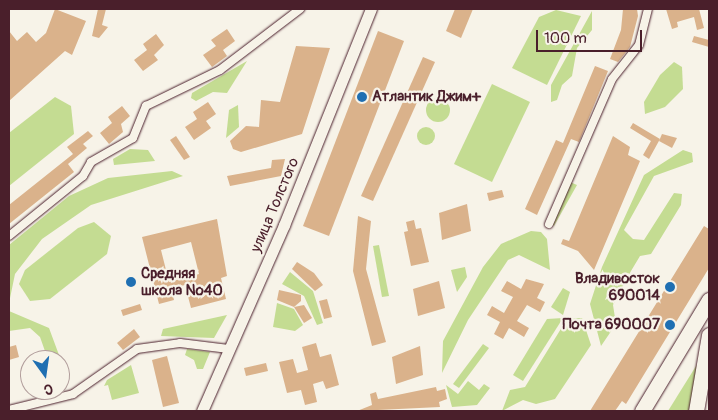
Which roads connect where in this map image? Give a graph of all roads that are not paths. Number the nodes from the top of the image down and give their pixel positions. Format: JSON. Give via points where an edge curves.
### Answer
{"nodes":[{"id":1,"x":300,"y":9,"type":"edge"},
{"id":2,"x":371,"y":9,"type":"edge"},
{"id":3,"x":648,"y":9,"type":"edge"},
{"id":4,"x":549,"y":224,"type":"dead end"},
{"id":5,"x":9,"y":236,"type":"edge"},
{"id":6,"x":709,"y":300,"type":"edge"},
{"id":7,"x":709,"y":335,"type":"edge"},
{"id":8,"x":229,"y":349,"type":"junction"},
{"id":9,"x":9,"y":410,"type":"edge"},
{"id":10,"x":202,"y":411,"type":"edge"},
{"id":11,"x":642,"y":411,"type":"edge"},
{"id":12,"x":696,"y":411,"type":"edge"}],
"edges":[{"from":1,"to":5,"type":"street","via":[[220,70],[146,106],[132,138],[91,162],[83,176]]},
{"from":2,"to":8,"type":"main road","name":"улица Толстого","via":[[284,225]]},
{"from":3,"to":4,"type":"street","via":[[639,45],[612,79]]},
{"from":6,"to":11,"type":"highway"},
{"from":7,"to":12,"type":"highway"},
{"from":8,"to":9,"type":"street","via":[[180,344],[137,349],[70,395]]},
{"from":8,"to":10,"type":"main road","name":"улица Толстого"}]}
